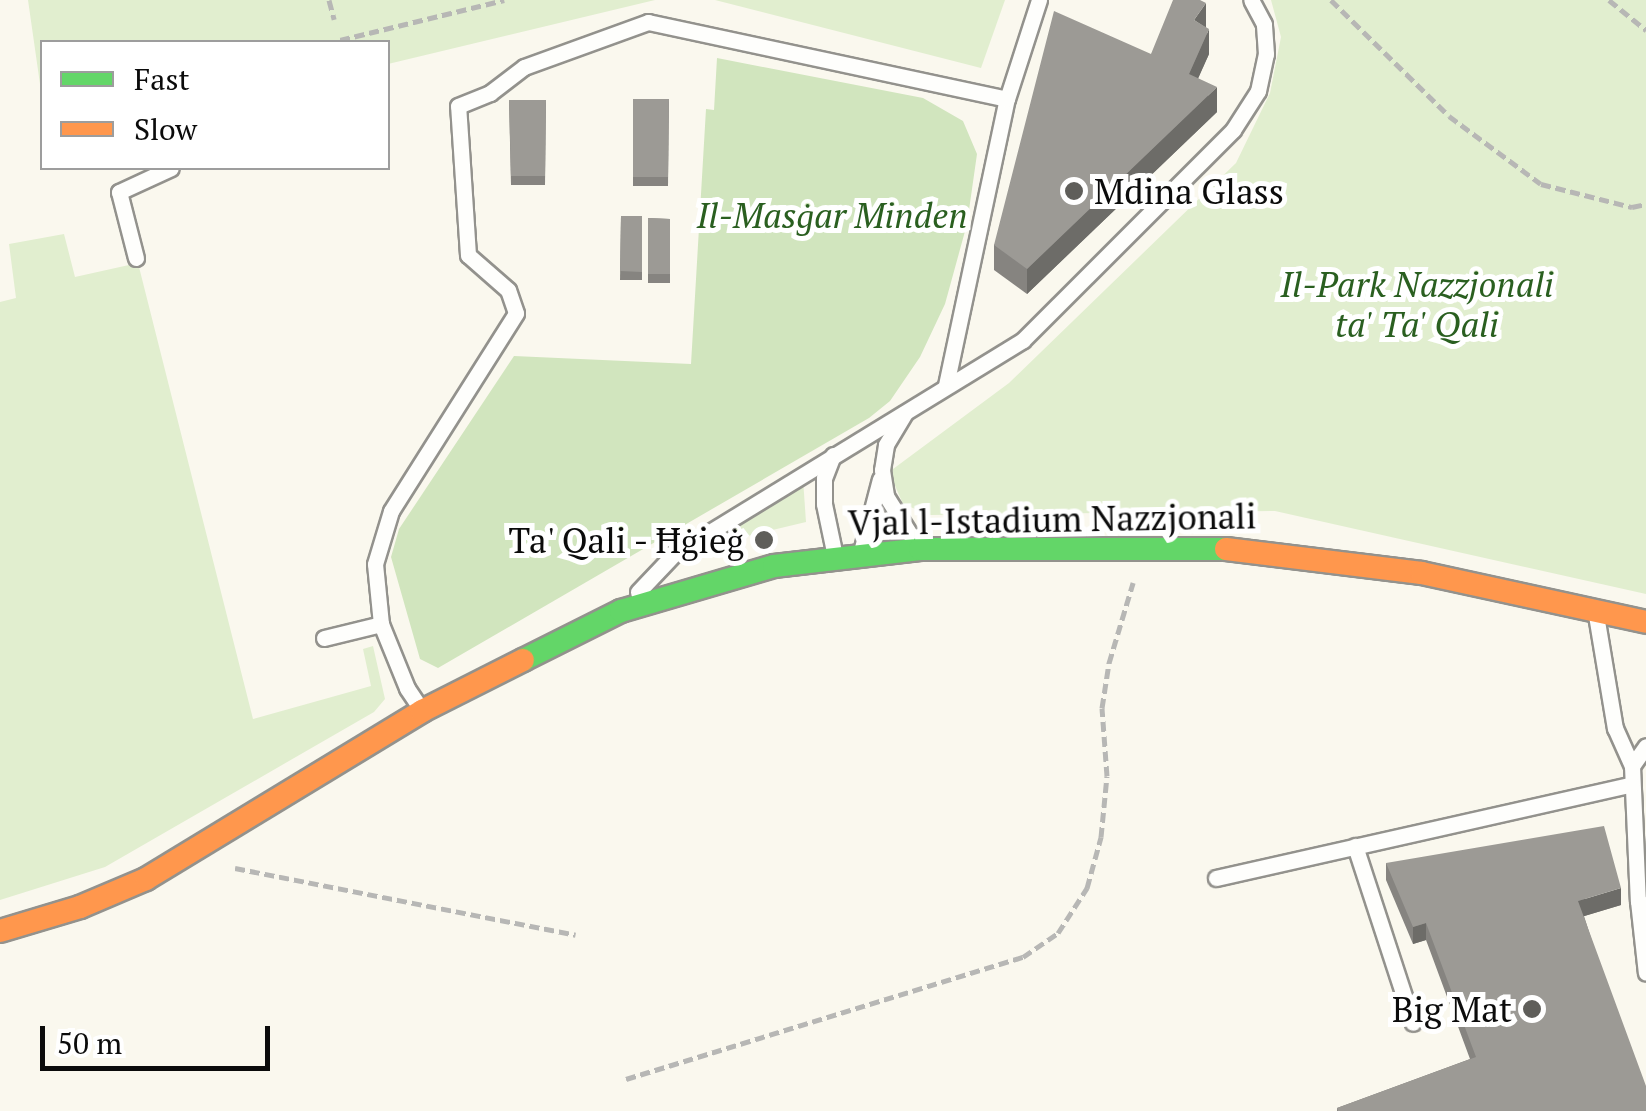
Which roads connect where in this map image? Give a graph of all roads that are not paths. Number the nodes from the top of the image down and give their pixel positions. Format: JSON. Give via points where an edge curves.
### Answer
{"nodes":[{"id":1,"x":1039,"y":0,"type":"edge"},
{"id":2,"x":1251,"y":0,"type":"edge"},
{"id":3,"x":1008,"y":99,"type":"junction"},
{"id":4,"x":167,"y":170,"type":"edge"},
{"id":5,"x":136,"y":258,"type":"dead end"},
{"id":6,"x":946,"y":385,"type":"junction"},
{"id":7,"x":906,"y":410,"type":"junction"},
{"id":8,"x":833,"y":455,"type":"junction"},
{"id":9,"x":882,"y":470,"type":"junction"},
{"id":10,"x":920,"y":549,"type":"junction"},
{"id":11,"x":860,"y":554,"type":"junction"},
{"id":12,"x":835,"y":556,"type":"junction"},
{"id":13,"x":621,"y":611,"type":"junction"},
{"id":14,"x":1596,"y":614,"type":"junction"},
{"id":15,"x":1646,"y":622,"type":"edge"},
{"id":16,"x":382,"y":624,"type":"junction"},
{"id":17,"x":324,"y":638,"type":"dead end"},
{"id":18,"x":422,"y":711,"type":"junction"},
{"id":19,"x":1646,"y":746,"type":"edge"},
{"id":20,"x":1632,"y":766,"type":"junction"},
{"id":21,"x":1632,"y":784,"type":"junction"},
{"id":22,"x":1355,"y":846,"type":"junction"},
{"id":23,"x":1216,"y":878,"type":"dead end"},
{"id":24,"x":1642,"y":903,"type":"edge"},
{"id":25,"x":0,"y":931,"type":"edge"},
{"id":26,"x":1646,"y":973,"type":"edge"},
{"id":27,"x":1413,"y":1023,"type":"dead end"}],
"edges":[{"from":1,"to":3,"type":"lane"},
{"from":2,"to":6,"type":"lane","via":[[1264,24],[1266,54],[1258,90],[1234,130],[1023,340]]},
{"from":3,"to":6,"type":"lane"},
{"from":3,"to":16,"type":"lane","via":[[648,22],[524,66],[490,93],[458,106],[468,255],[508,290],[516,312],[391,511],[374,564]]},
{"from":4,"to":5,"type":"lane","via":[[118,192]]},
{"from":6,"to":7,"type":"lane"},
{"from":7,"to":8,"type":"lane"},
{"from":7,"to":9,"type":"lane","via":[[886,445]]},
{"from":8,"to":12,"type":"lane","via":[[824,491]]},
{"from":8,"to":13,"type":"lane","via":[[674,554]]},
{"from":9,"to":10,"type":"lane","via":[[886,496]]},
{"from":9,"to":11,"type":"lane"},
{"from":10,"to":11,"type":"main road","name":"Vjal l-Istadium Nazzjonali"},
{"from":10,"to":14,"type":"main road","name":"Vjal l-Istadium Nazzjonali","via":[[1262,550],[1440,576]]},
{"from":11,"to":12,"type":"main road","name":"Vjal l-Istadium Nazzjonali"},
{"from":12,"to":13,"type":"main road","name":"Vjal l-Istadium Nazzjonali","via":[[774,566]]},
{"from":13,"to":18,"type":"main road","name":"Vjal l-Istadium Nazzjonali"},
{"from":14,"to":15,"type":"main road","name":"Vjal l-Istadium Nazzjonali"},
{"from":14,"to":20,"type":"lane","via":[[1616,728]]},
{"from":16,"to":17,"type":"lane"},
{"from":16,"to":18,"type":"lane"},
{"from":18,"to":25,"type":"main road","name":"Vjal l-Istadium Nazzjonali","via":[[146,879]]},
{"from":19,"to":20,"type":"lane"},
{"from":20,"to":21,"type":"lane"},
{"from":21,"to":22,"type":"lane"},
{"from":21,"to":24,"type":"lane"},
{"from":22,"to":23,"type":"lane"},
{"from":22,"to":27,"type":"lane"},
{"from":24,"to":26,"type":"lane"}]}
